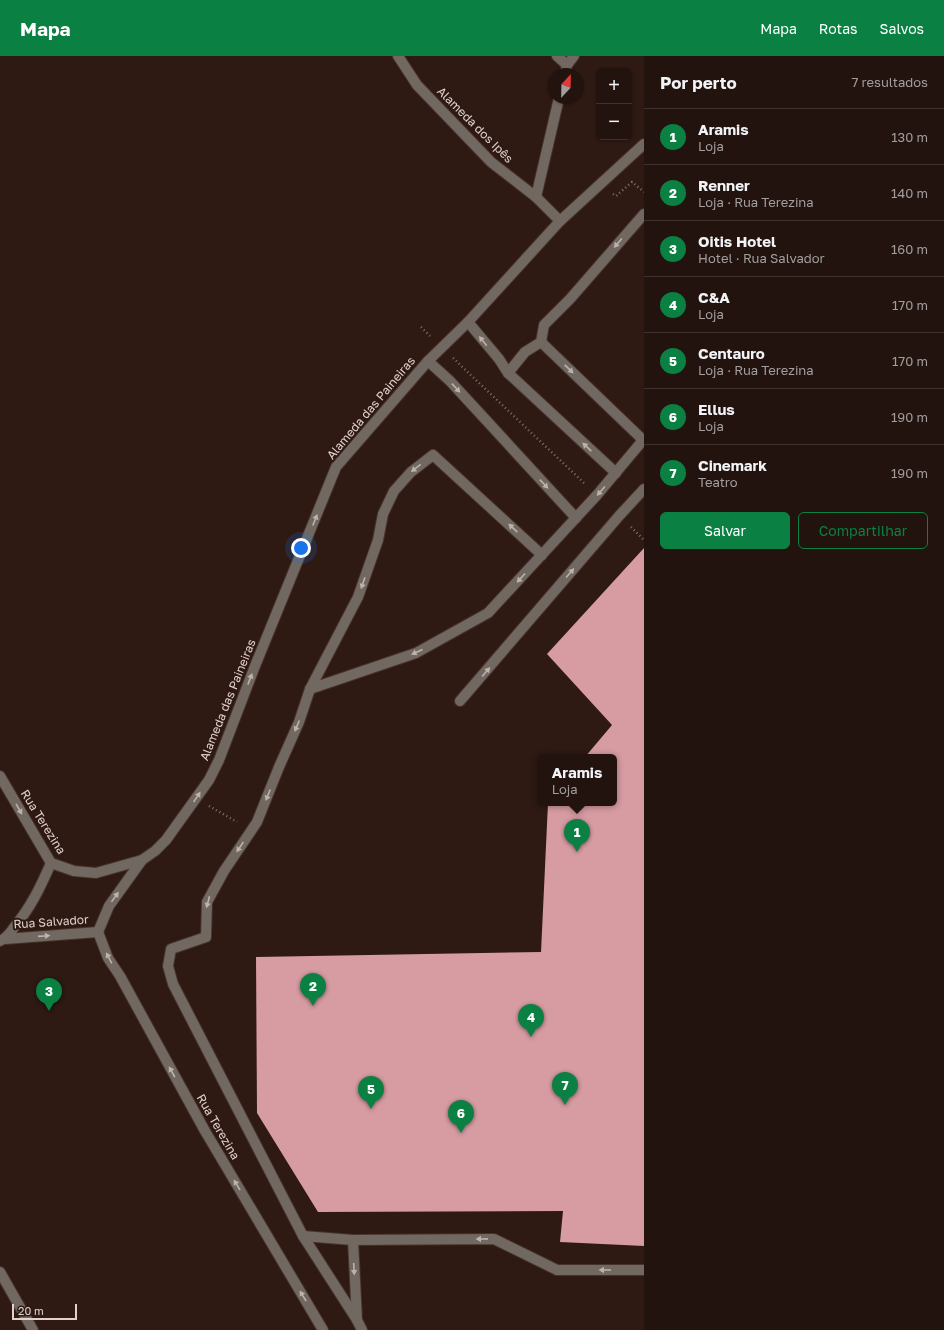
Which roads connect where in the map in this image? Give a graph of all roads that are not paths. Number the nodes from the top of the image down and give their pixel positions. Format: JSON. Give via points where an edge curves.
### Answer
{"nodes":[{"id":1,"x":398,"y":56,"type":"edge"},
{"id":2,"x":557,"y":56,"type":"edge"},
{"id":3,"x":574,"y":56,"type":"edge"},
{"id":4,"x":565,"y":68,"type":"edge"},
{"id":5,"x":567,"y":68,"type":"edge"},
{"id":6,"x":558,"y":104,"type":"edge"},
{"id":7,"x":644,"y":144,"type":"edge"},
{"id":8,"x":536,"y":197,"type":"junction"},
{"id":9,"x":642,"y":220,"type":"edge"},
{"id":10,"x":560,"y":221,"type":"junction"},
{"id":11,"x":468,"y":322,"type":"junction"},
{"id":12,"x":541,"y":342,"type":"junction"},
{"id":13,"x":428,"y":361,"type":"junction"},
{"id":14,"x":508,"y":373,"type":"junction"},
{"id":15,"x":643,"y":440,"type":"edge"},
{"id":16,"x":616,"y":474,"type":"junction"},
{"id":17,"x":644,"y":488,"type":"edge"},
{"id":18,"x":576,"y":518,"type":"junction"},
{"id":19,"x":542,"y":555,"type":"junction"},
{"id":20,"x":310,"y":689,"type":"junction"},
{"id":21,"x":460,"y":701,"type":"dead end"},
{"id":22,"x":0,"y":776,"type":"edge"},
{"id":23,"x":142,"y":860,"type":"junction"},
{"id":24,"x":51,"y":863,"type":"junction"},
{"id":25,"x":98,"y":932,"type":"junction"},
{"id":26,"x":2,"y":940,"type":"edge"},
{"id":27,"x":303,"y":1236,"type":"junction"},
{"id":28,"x":353,"y":1240,"type":"junction"},
{"id":29,"x":644,"y":1270,"type":"edge"},
{"id":30,"x":0,"y":1272,"type":"edge"},
{"id":31,"x":357,"y":1320,"type":"junction"},
{"id":32,"x":33,"y":1330,"type":"edge"},
{"id":33,"x":323,"y":1330,"type":"edge"},
{"id":34,"x":362,"y":1330,"type":"edge"}],
"edges":[{"from":1,"to":8,"type":"street","name":"Alameda dos Ipês","via":[[417,85],[491,162]]},
{"from":2,"to":4,"type":"street"},
{"from":3,"to":5,"type":"street"},
{"from":6,"to":8,"type":"street"},
{"from":7,"to":10,"type":"street","name":"Alameda das Paineiras"},
{"from":8,"to":10,"type":"street","name":"Alameda dos Ipês"},
{"from":9,"to":12,"type":"street","one_way":true,"via":[[544,325]]},
{"from":10,"to":11,"type":"street","name":"Alameda das Paineiras"},
{"from":11,"to":13,"type":"street","name":"Alameda das Paineiras"},
{"from":14,"to":11,"type":"street","one_way":true},
{"from":12,"to":14,"type":"street","via":[[525,352]]},
{"from":12,"to":15,"type":"street","one_way":true},
{"from":13,"to":18,"type":"street","one_way":true,"via":[[450,381]]},
{"from":23,"to":13,"type":"street","name":"Alameda das Paineiras","one_way":true,"via":[[166,840],[209,780],[219,760],[336,467]]},
{"from":16,"to":14,"type":"street","one_way":true},
{"from":15,"to":16,"type":"street"},
{"from":16,"to":18,"type":"street","one_way":true},
{"from":21,"to":17,"type":"street","one_way":true},
{"from":18,"to":19,"type":"street"},
{"from":19,"to":20,"type":"street","one_way":true,"via":[[488,613],[468,625],[416,653]]},
{"from":19,"to":20,"type":"street","one_way":true,"via":[[433,455],[411,472],[394,491],[383,514],[378,540],[358,597]]},
{"from":20,"to":27,"type":"street","one_way":true,"via":[[257,822],[224,871],[207,902],[206,937],[171,949],[168,966],[174,984]]},
{"from":22,"to":24,"type":"street","name":"Rua Terezina","one_way":true},
{"from":23,"to":24,"type":"street","name":"Rua Terezina","via":[[96,873],[74,871]]},
{"from":25,"to":23,"type":"street","name":"Alameda das Paineiras","one_way":true,"via":[[109,906]]},
{"from":24,"to":26,"type":"street","name":"Rua Salvador","via":[[26,914]]},
{"from":26,"to":25,"type":"street","name":"Rua Salvador","one_way":true},
{"from":33,"to":25,"type":"street","name":"Rua Terezina","one_way":true,"via":[[205,1131],[108,958]]},
{"from":27,"to":28,"type":"street"},
{"from":27,"to":31,"type":"street"},
{"from":29,"to":28,"type":"street","one_way":true,"via":[[557,1270],[494,1239]]},
{"from":28,"to":31,"type":"street","one_way":true},
{"from":30,"to":32,"type":"street"},
{"from":31,"to":34,"type":"street"}]}
